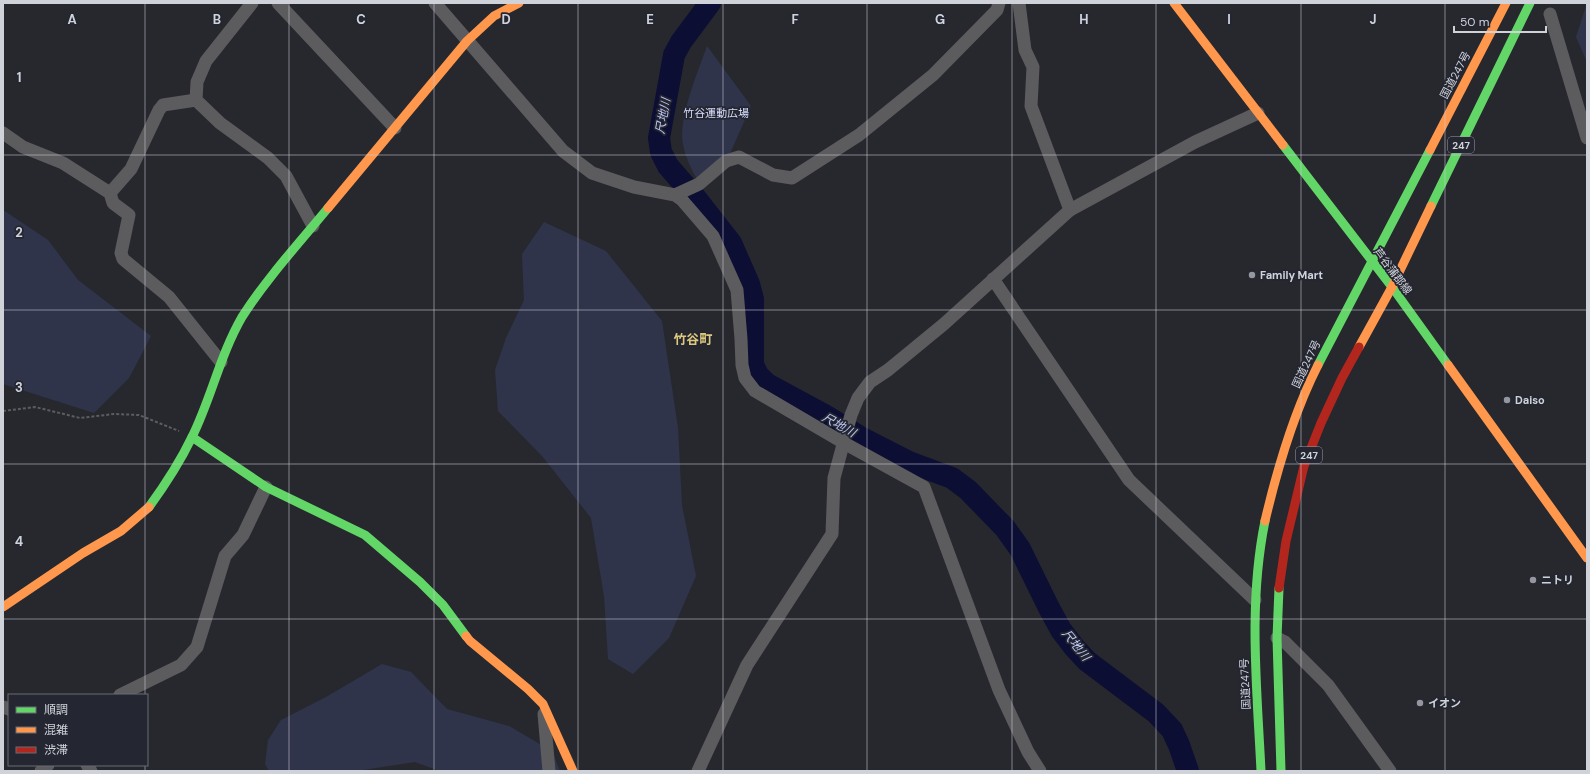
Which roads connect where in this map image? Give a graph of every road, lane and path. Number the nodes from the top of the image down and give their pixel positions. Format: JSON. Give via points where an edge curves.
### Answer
{"nodes":[{"id":1,"x":252,"y":3,"type":"edge"},
{"id":2,"x":278,"y":3,"type":"edge"},
{"id":3,"x":435,"y":3,"type":"edge"},
{"id":4,"x":519,"y":3,"type":"edge"},
{"id":5,"x":999,"y":3,"type":"edge"},
{"id":6,"x":1019,"y":3,"type":"edge"},
{"id":7,"x":1174,"y":3,"type":"edge"},
{"id":8,"x":1506,"y":3,"type":"edge"},
{"id":9,"x":1530,"y":3,"type":"edge"},
{"id":10,"x":1550,"y":14,"type":"dead end"},
{"id":11,"x":467,"y":41,"type":"junction"},
{"id":12,"x":196,"y":100,"type":"junction"},
{"id":13,"x":1258,"y":113,"type":"junction"},
{"id":14,"x":1477,"y":113,"type":"junction"},
{"id":15,"x":394,"y":128,"type":"junction"},
{"id":16,"x":3,"y":133,"type":"edge"},
{"id":17,"x":1587,"y":138,"type":"edge"},
{"id":18,"x":1451,"y":144,"type":"dead end"},
{"id":19,"x":110,"y":194,"type":"junction"},
{"id":20,"x":677,"y":194,"type":"junction"},
{"id":21,"x":1070,"y":210,"type":"junction"},
{"id":22,"x":313,"y":226,"type":"junction"},
{"id":23,"x":1371,"y":261,"type":"junction"},
{"id":24,"x":1384,"y":261,"type":"dead end"},
{"id":25,"x":993,"y":279,"type":"junction"},
{"id":26,"x":1380,"y":286,"type":"dead end"},
{"id":27,"x":1392,"y":287,"type":"junction"},
{"id":28,"x":221,"y":362,"type":"junction"},
{"id":29,"x":3,"y":411,"type":"edge"},
{"id":30,"x":1305,"y":415,"type":"dead end"},
{"id":31,"x":1291,"y":434,"type":"junction"},
{"id":32,"x":192,"y":437,"type":"junction"},
{"id":33,"x":844,"y":441,"type":"junction"},
{"id":34,"x":266,"y":487,"type":"junction"},
{"id":35,"x":1587,"y":558,"type":"edge"},
{"id":36,"x":1255,"y":600,"type":"junction"},
{"id":37,"x":3,"y":607,"type":"edge"},
{"id":38,"x":1277,"y":638,"type":"junction"},
{"id":39,"x":122,"y":694,"type":"edge"},
{"id":40,"x":543,"y":704,"type":"junction"},
{"id":41,"x":1028,"y":752,"type":"junction"},
{"id":42,"x":549,"y":771,"type":"edge"},
{"id":43,"x":573,"y":771,"type":"edge"},
{"id":44,"x":698,"y":771,"type":"edge"},
{"id":45,"x":1031,"y":771,"type":"edge"},
{"id":46,"x":1040,"y":771,"type":"edge"},
{"id":47,"x":1261,"y":771,"type":"edge"},
{"id":48,"x":1281,"y":771,"type":"edge"},
{"id":49,"x":1390,"y":771,"type":"edge"}],
"edges":[{"from":1,"to":12,"type":"street","via":[[206,61],[198,82]]},
{"from":2,"to":15,"type":"street"},
{"from":3,"to":11,"type":"street"},
{"from":4,"to":11,"type":"main road","via":[[494,16]]},
{"from":5,"to":20,"type":"street","via":[[997,10],[933,75],[859,135],[792,178],[773,175],[739,157],[726,161],[699,184]]},
{"from":6,"to":21,"type":"street","via":[[1025,50],[1033,68],[1031,106]]},
{"from":7,"to":13,"type":"main road","name":"芦谷蒲郡線"},
{"from":8,"to":23,"type":"main road","name":"国道247号","number":"247"},
{"from":9,"to":14,"type":"main road","number":"247"},
{"from":10,"to":17,"type":"street"},
{"from":11,"to":15,"type":"main road"},
{"from":11,"to":20,"type":"street","via":[[563,151],[592,173],[634,187]]},
{"from":12,"to":19,"type":"street","via":[[163,106],[159,110],[131,169]]},
{"from":12,"to":22,"type":"street","via":[[220,123],[268,158],[286,176]]},
{"from":13,"to":21,"type":"street","via":[[1195,142]]},
{"from":13,"to":23,"type":"main road","name":"芦谷蒲郡線"},
{"from":14,"to":18,"type":"main road","number":"247","via":[[1466,122]]},
{"from":14,"to":27,"type":"main road","number":"247"},
{"from":15,"to":22,"type":"main road"},
{"from":16,"to":19,"type":"street","via":[[22,147],[63,163]]},
{"from":19,"to":28,"type":"street","via":[[113,203],[129,215],[121,253],[123,259],[169,297]]},
{"from":20,"to":33,"type":"street","via":[[712,236],[738,290],[742,366],[745,378],[755,391]]},
{"from":21,"to":25,"type":"street"},
{"from":22,"to":28,"type":"main road","via":[[277,269],[242,318]]},
{"from":23,"to":24,"type":"main road"},
{"from":23,"to":27,"type":"main road","name":"芦谷蒲郡線"},
{"from":23,"to":31,"type":"main road","name":"国道247号","number":"247","via":[[1314,373]]},
{"from":25,"to":33,"type":"street","via":[[944,324],[870,382],[858,398]]},
{"from":25,"to":36,"type":"street","via":[[1128,480]]},
{"from":26,"to":27,"type":"main road"},
{"from":27,"to":35,"type":"main road","name":"芦谷蒲郡線"},
{"from":27,"to":38,"type":"main road","number":"247","via":[[1342,378],[1304,466],[1280,578]]},
{"from":28,"to":32,"type":"main road"},
{"from":29,"to":32,"type":"path","via":[[35,407],[80,418],[114,414],[139,415]]},
{"from":30,"to":31,"type":"main road","number":"247"},
{"from":31,"to":36,"type":"main road","name":"国道247号","number":"247","via":[[1267,513],[1259,554]]},
{"from":32,"to":34,"type":"main road"},
{"from":32,"to":37,"type":"main road","via":[[149,508],[121,531],[83,553]]},
{"from":33,"to":41,"type":"street","via":[[924,487],[999,690]]},
{"from":33,"to":44,"type":"street","via":[[834,478],[832,534],[747,664]]},
{"from":34,"to":39,"type":"street","via":[[243,535],[225,556],[197,647],[181,665]]},
{"from":34,"to":40,"type":"main road","via":[[365,535],[443,605],[470,641]]},
{"from":36,"to":47,"type":"main road","name":"国道247号","number":"247"},
{"from":38,"to":48,"type":"main road","number":"247"},
{"from":38,"to":49,"type":"street","via":[[1285,642],[1328,685]]},
{"from":40,"to":42,"type":"street"},
{"from":40,"to":43,"type":"main road"},
{"from":41,"to":45,"type":"street"},
{"from":41,"to":46,"type":"street"}]}
